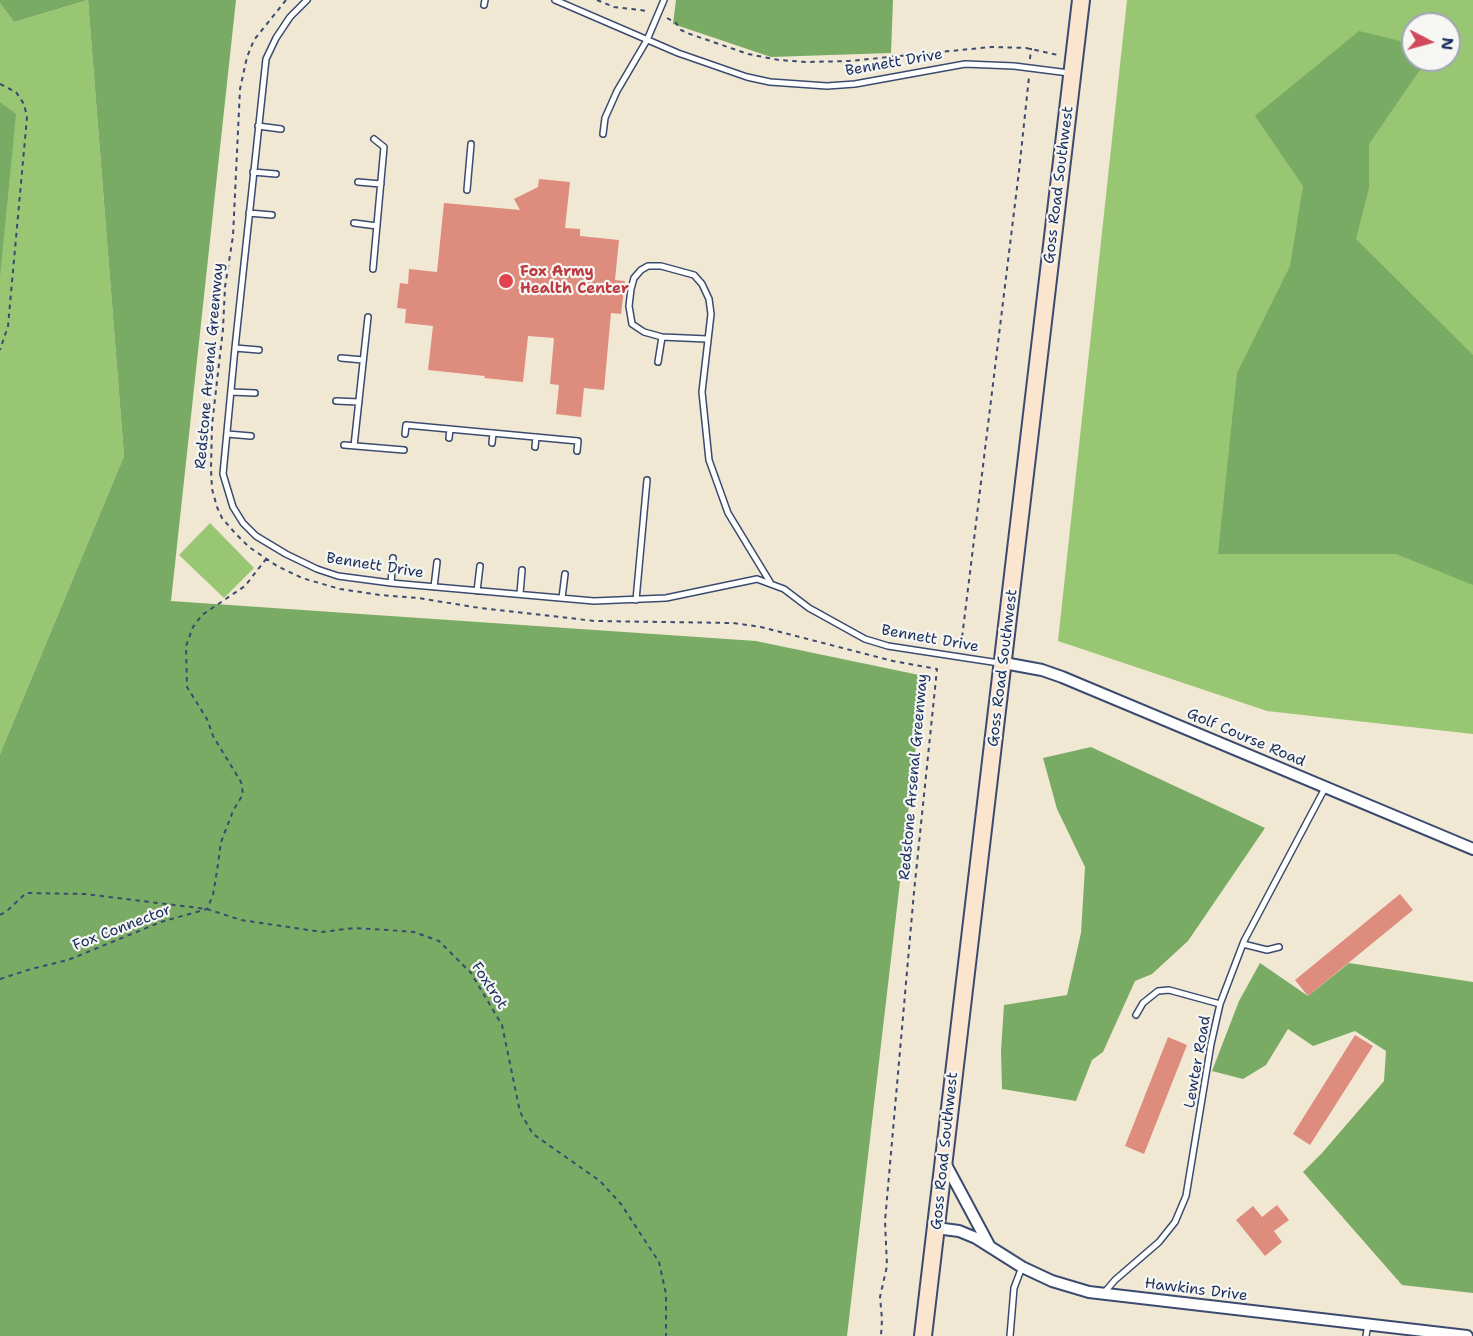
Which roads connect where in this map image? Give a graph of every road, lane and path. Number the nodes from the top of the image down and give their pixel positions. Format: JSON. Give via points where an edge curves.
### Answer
{"nodes":[{"id":1,"x":286,"y":0,"type":"edge"},
{"id":2,"x":308,"y":0,"type":"edge"},
{"id":3,"x":555,"y":0,"type":"edge"},
{"id":4,"x":597,"y":0,"type":"edge"},
{"id":5,"x":664,"y":0,"type":"edge"},
{"id":6,"x":1081,"y":0,"type":"edge"},
{"id":7,"x":658,"y":15,"type":"junction"},
{"id":8,"x":647,"y":40,"type":"junction"},
{"id":9,"x":1031,"y":48,"type":"junction"},
{"id":10,"x":1063,"y":55,"type":"dead end"},
{"id":11,"x":1030,"y":68,"type":"junction"},
{"id":12,"x":1073,"y":73,"type":"junction"},
{"id":13,"x":0,"y":84,"type":"edge"},
{"id":14,"x":258,"y":126,"type":"junction"},
{"id":15,"x":281,"y":129,"type":"dead end"},
{"id":16,"x":603,"y":134,"type":"dead end"},
{"id":17,"x":374,"y":139,"type":"dead end"},
{"id":18,"x":471,"y":144,"type":"dead end"},
{"id":19,"x":253,"y":172,"type":"junction"},
{"id":20,"x":276,"y":174,"type":"dead end"},
{"id":21,"x":358,"y":182,"type":"dead end"},
{"id":22,"x":381,"y":184,"type":"junction"},
{"id":23,"x":467,"y":190,"type":"dead end"},
{"id":24,"x":249,"y":213,"type":"junction"},
{"id":25,"x":272,"y":215,"type":"dead end"},
{"id":26,"x":354,"y":223,"type":"dead end"},
{"id":27,"x":377,"y":226,"type":"junction"},
{"id":28,"x":373,"y":269,"type":"dead end"},
{"id":29,"x":368,"y":317,"type":"dead end"},
{"id":30,"x":662,"y":337,"type":"junction"},
{"id":31,"x":707,"y":339,"type":"junction"},
{"id":32,"x":235,"y":348,"type":"junction"},
{"id":33,"x":0,"y":350,"type":"edge"},
{"id":34,"x":259,"y":350,"type":"dead end"},
{"id":35,"x":341,"y":358,"type":"dead end"},
{"id":36,"x":363,"y":360,"type":"junction"},
{"id":37,"x":658,"y":362,"type":"dead end"},
{"id":38,"x":231,"y":392,"type":"junction"},
{"id":39,"x":255,"y":393,"type":"dead end"},
{"id":40,"x":336,"y":401,"type":"dead end"},
{"id":41,"x":359,"y":402,"type":"junction"},
{"id":42,"x":450,"y":429,"type":"junction"},
{"id":43,"x":493,"y":433,"type":"junction"},
{"id":44,"x":227,"y":434,"type":"junction"},
{"id":45,"x":405,"y":434,"type":"dead end"},
{"id":46,"x":251,"y":436,"type":"dead end"},
{"id":47,"x":536,"y":437,"type":"junction"},
{"id":48,"x":449,"y":438,"type":"dead end"},
{"id":49,"x":492,"y":442,"type":"dead end"},
{"id":50,"x":344,"y":445,"type":"dead end"},
{"id":51,"x":354,"y":446,"type":"junction"},
{"id":52,"x":535,"y":447,"type":"dead end"},
{"id":53,"x":404,"y":450,"type":"dead end"},
{"id":54,"x":577,"y":451,"type":"dead end"},
{"id":55,"x":647,"y":480,"type":"dead end"},
{"id":56,"x":393,"y":558,"type":"dead end"},
{"id":57,"x":266,"y":559,"type":"junction"},
{"id":58,"x":436,"y":562,"type":"dead end"},
{"id":59,"x":480,"y":566,"type":"dead end"},
{"id":60,"x":522,"y":570,"type":"dead end"},
{"id":61,"x":565,"y":574,"type":"dead end"},
{"id":62,"x":770,"y":582,"type":"junction"},
{"id":63,"x":391,"y":583,"type":"junction"},
{"id":64,"x":434,"y":587,"type":"junction"},
{"id":65,"x":477,"y":591,"type":"junction"},
{"id":66,"x":520,"y":594,"type":"junction"},
{"id":67,"x":562,"y":598,"type":"junction"},
{"id":68,"x":636,"y":600,"type":"junction"},
{"id":69,"x":959,"y":658,"type":"junction"},
{"id":70,"x":1004,"y":663,"type":"junction"},
{"id":71,"x":1325,"y":788,"type":"junction"},
{"id":72,"x":1473,"y":849,"type":"edge"},
{"id":73,"x":207,"y":909,"type":"junction"},
{"id":74,"x":0,"y":915,"type":"edge"},
{"id":75,"x":1243,"y":944,"type":"junction"},
{"id":76,"x":1278,"y":947,"type":"dead end"},
{"id":77,"x":0,"y":979,"type":"edge"},
{"id":78,"x":1220,"y":1004,"type":"junction"},
{"id":79,"x":1136,"y":1016,"type":"dead end"},
{"id":80,"x":943,"y":1158,"type":"junction"},
{"id":81,"x":936,"y":1228,"type":"junction"},
{"id":82,"x":990,"y":1245,"type":"junction"},
{"id":83,"x":1022,"y":1267,"type":"junction"},
{"id":84,"x":1103,"y":1294,"type":"junction"},
{"id":85,"x":1367,"y":1330,"type":"edge"},
{"id":86,"x":666,"y":1336,"type":"edge"},
{"id":87,"x":881,"y":1336,"type":"edge"},
{"id":88,"x":923,"y":1336,"type":"edge"},
{"id":89,"x":1010,"y":1336,"type":"edge"},
{"id":90,"x":1467,"y":1336,"type":"edge"}],
"edges":[{"from":1,"to":57,"type":"path","name":"Redstone Arsenal Greenway","via":[[254,40],[240,89],[233,236],[212,425],[211,479],[217,507],[235,533]]},
{"from":2,"to":14,"type":"lane","name":"Bennett Drive","via":[[290,17],[266,59]]},
{"from":3,"to":8,"type":"lane","name":"Bennett Drive"},
{"from":4,"to":7,"type":"path"},
{"from":5,"to":7,"type":"lane"},
{"from":6,"to":12,"type":"street","name":"Goss Road Southwest"},
{"from":7,"to":8,"type":"lane"},
{"from":7,"to":9,"type":"path","via":[[690,34],[779,60],[849,61],[962,49]]},
{"from":8,"to":11,"type":"lane","name":"Bennett Drive","via":[[747,77],[796,84],[855,84],[965,64]]},
{"from":8,"to":16,"type":"lane","via":[[617,91],[605,118]]},
{"from":9,"to":10,"type":"path"},
{"from":9,"to":11,"type":"path"},
{"from":11,"to":12,"type":"lane","name":"Bennett Drive"},
{"from":11,"to":69,"type":"path"},
{"from":12,"to":70,"type":"street","name":"Goss Road Southwest"},
{"from":13,"to":33,"type":"path","via":[[16,92],[27,117],[8,326]]},
{"from":14,"to":15,"type":"lane"},
{"from":14,"to":19,"type":"lane","name":"Bennett Drive"},
{"from":17,"to":22,"type":"lane","via":[[384,147]]},
{"from":18,"to":23,"type":"lane"},
{"from":19,"to":20,"type":"lane"},
{"from":19,"to":24,"type":"lane","name":"Bennett Drive"},
{"from":21,"to":22,"type":"lane"},
{"from":22,"to":27,"type":"lane"},
{"from":24,"to":25,"type":"lane"},
{"from":24,"to":32,"type":"lane","name":"Bennett Drive"},
{"from":26,"to":27,"type":"lane"},
{"from":27,"to":28,"type":"lane"},
{"from":29,"to":36,"type":"lane"},
{"from":30,"to":31,"type":"lane"},
{"from":30,"to":31,"type":"lane","via":[[632,324],[629,306],[634,278],[648,266],[678,269],[694,275],[702,284],[711,314]]},
{"from":30,"to":37,"type":"lane"},
{"from":31,"to":62,"type":"lane","via":[[702,392],[710,460],[728,513]]},
{"from":32,"to":34,"type":"lane"},
{"from":32,"to":38,"type":"lane","name":"Bennett Drive"},
{"from":35,"to":36,"type":"lane"},
{"from":36,"to":41,"type":"lane"},
{"from":38,"to":39,"type":"lane"},
{"from":38,"to":44,"type":"lane","name":"Bennett Drive"},
{"from":40,"to":41,"type":"lane"},
{"from":41,"to":51,"type":"lane"},
{"from":42,"to":43,"type":"lane"},
{"from":42,"to":45,"type":"lane","via":[[406,425]]},
{"from":42,"to":48,"type":"lane"},
{"from":43,"to":47,"type":"lane"},
{"from":43,"to":49,"type":"lane"},
{"from":44,"to":46,"type":"lane"},
{"from":44,"to":63,"type":"lane","name":"Bennett Drive","via":[[223,474],[233,507],[256,536],[317,569]]},
{"from":47,"to":52,"type":"lane"},
{"from":47,"to":54,"type":"lane","via":[[578,441]]},
{"from":50,"to":51,"type":"lane"},
{"from":51,"to":53,"type":"lane"},
{"from":55,"to":68,"type":"lane"},
{"from":56,"to":63,"type":"lane"},
{"from":57,"to":73,"type":"path","via":[[245,586],[202,615],[186,646],[187,687],[242,782],[243,794],[221,842],[213,895]]},
{"from":57,"to":87,"type":"path","name":"Redstone Arsenal Greenway","via":[[302,578],[357,592],[596,621],[733,623],[937,669],[885,1221],[887,1266],[880,1296]]},
{"from":58,"to":64,"type":"lane"},
{"from":59,"to":65,"type":"lane"},
{"from":60,"to":66,"type":"lane"},
{"from":61,"to":67,"type":"lane"},
{"from":62,"to":68,"type":"lane","name":"Bennett Drive","via":[[742,581],[698,593]]},
{"from":62,"to":69,"type":"lane","name":"Bennett Drive","via":[[865,639]]},
{"from":63,"to":64,"type":"lane","name":"Bennett Drive"},
{"from":64,"to":65,"type":"lane","name":"Bennett Drive"},
{"from":65,"to":66,"type":"lane","name":"Bennett Drive"},
{"from":66,"to":67,"type":"lane","name":"Bennett Drive"},
{"from":67,"to":68,"type":"lane","name":"Bennett Drive"},
{"from":69,"to":70,"type":"lane","name":"Bennett Drive"},
{"from":70,"to":71,"type":"street","name":"Golf Course Road","via":[[1062,677]]},
{"from":70,"to":80,"type":"street","name":"Goss Road Southwest"},
{"from":71,"to":72,"type":"street","name":"Golf Course Road"},
{"from":71,"to":75,"type":"lane","name":"Lewter Road"},
{"from":73,"to":74,"type":"path","name":"Foxtrot","via":[[85,894],[26,893]]},
{"from":73,"to":77,"type":"path","name":"Fox Connector","via":[[161,922],[68,960]]},
{"from":73,"to":86,"type":"path","name":"Foxtrot","via":[[241,920],[322,932],[354,928],[414,932],[439,941],[471,973],[502,1025],[520,1112],[533,1134],[600,1180],[621,1204],[659,1262],[666,1294]]},
{"from":75,"to":76,"type":"lane","via":[[1267,950]]},
{"from":75,"to":78,"type":"lane","name":"Lewter Road"},
{"from":78,"to":79,"type":"lane","via":[[1169,990],[1158,991],[1143,1003]]},
{"from":78,"to":84,"type":"lane","name":"Lewter Road","via":[[1186,1196],[1175,1222],[1159,1242]]},
{"from":80,"to":81,"type":"street","name":"Goss Road Southwest"},
{"from":80,"to":82,"type":"street"},
{"from":81,"to":82,"type":"street","name":"Hawkins Drive","via":[[959,1231]]},
{"from":81,"to":88,"type":"street","name":"Goss Road Southwest"},
{"from":82,"to":83,"type":"street","name":"Hawkins Drive"},
{"from":83,"to":84,"type":"street","name":"Hawkins Drive","via":[[1052,1281]]},
{"from":83,"to":89,"type":"lane","via":[[1014,1288]]},
{"from":84,"to":85,"type":"street","name":"Hawkins Drive"},
{"from":85,"to":90,"type":"street","name":"Hawkins Drive"}]}
